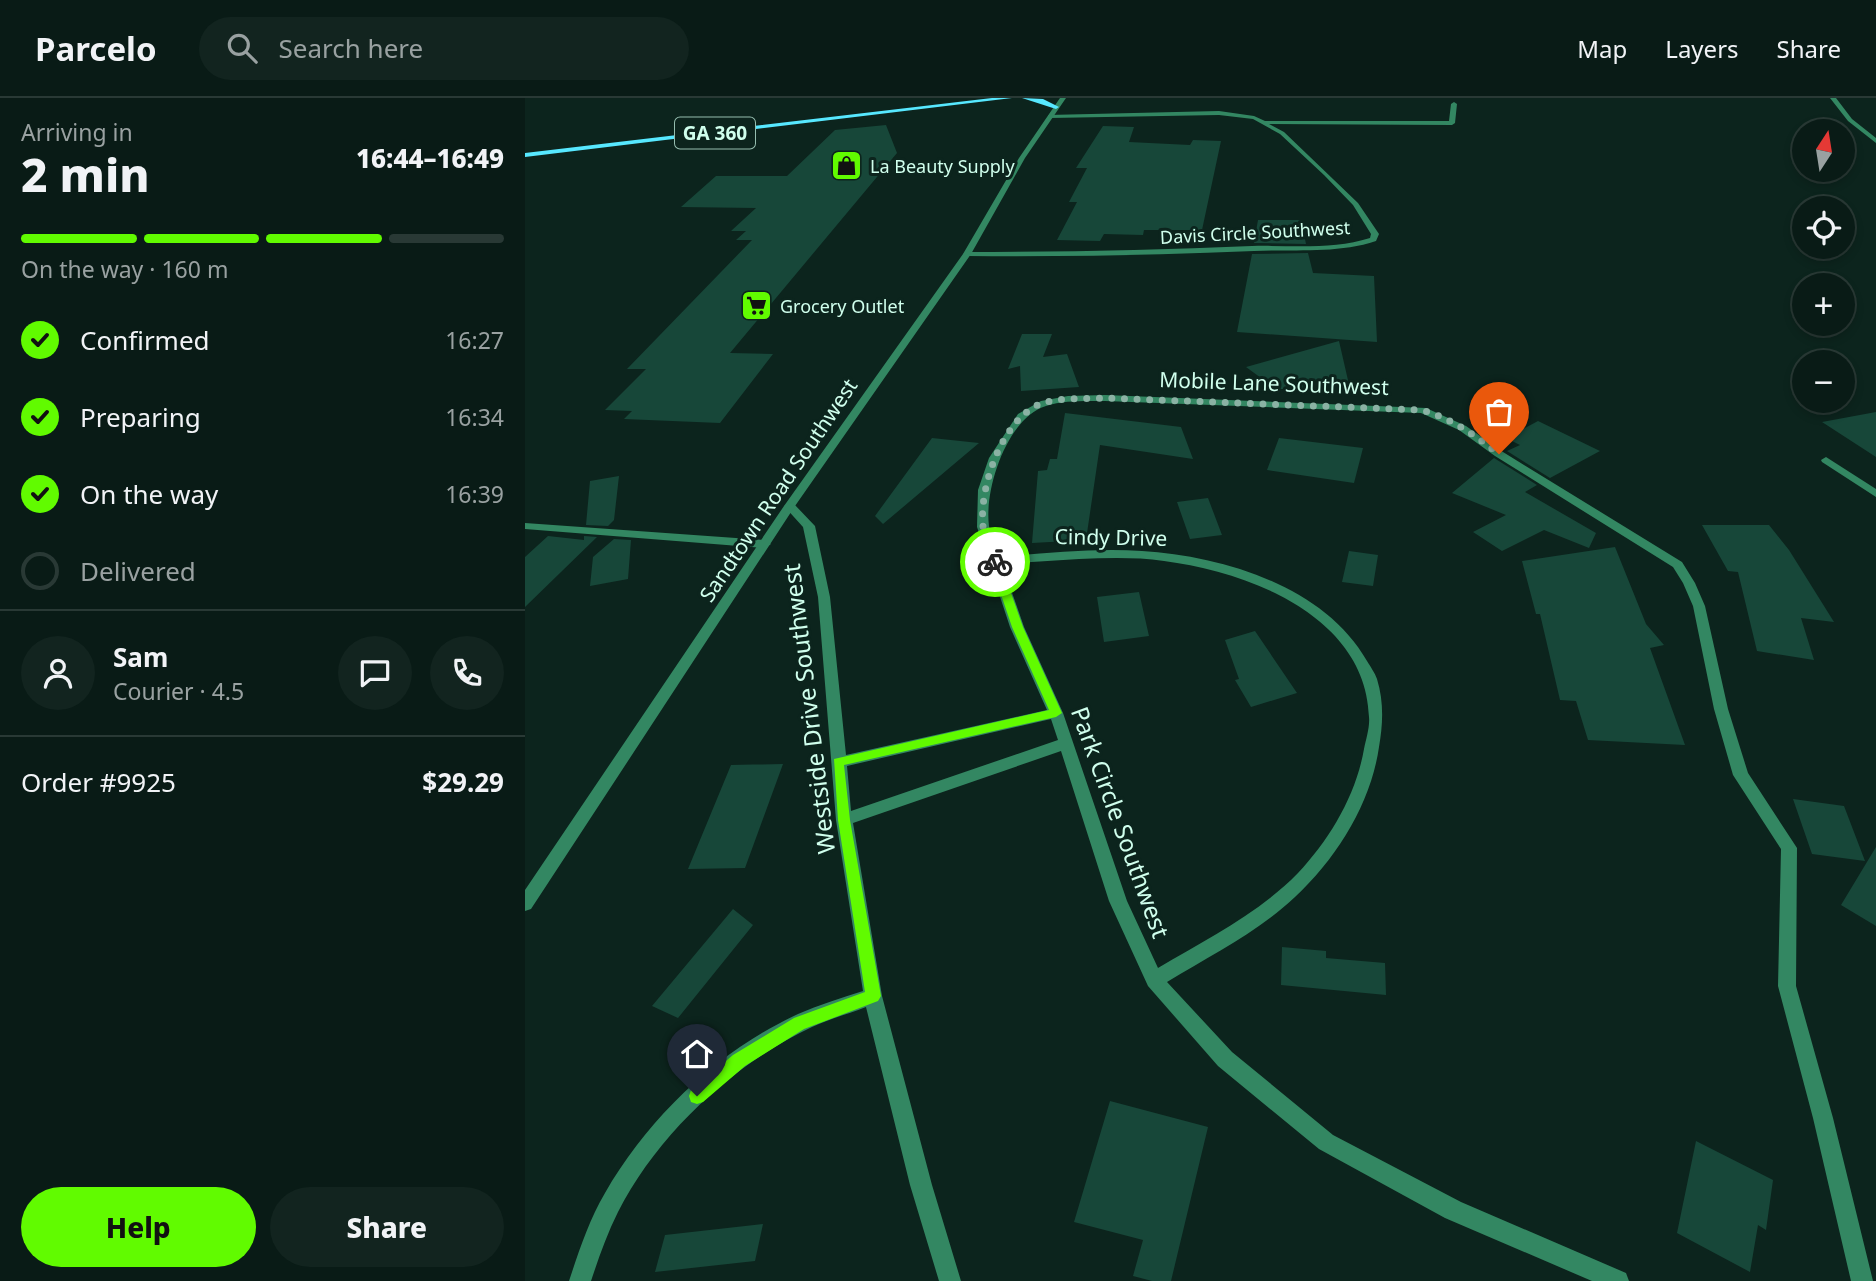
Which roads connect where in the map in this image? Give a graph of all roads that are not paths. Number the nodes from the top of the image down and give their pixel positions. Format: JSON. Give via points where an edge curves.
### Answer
{"nodes":[{"id":1,"x":952,"y":98,"type":"edge"},
{"id":2,"x":1009,"y":98,"type":"edge"},
{"id":3,"x":1025,"y":98,"type":"edge"},
{"id":4,"x":1063,"y":98,"type":"edge"},
{"id":5,"x":1833,"y":98,"type":"edge"},
{"id":6,"x":1454,"y":104,"type":"dead end"},
{"id":7,"x":1056,"y":107,"type":"junction"},
{"id":8,"x":1050,"y":116,"type":"junction"},
{"id":9,"x":1263,"y":122,"type":"junction"},
{"id":10,"x":1876,"y":141,"type":"edge"},
{"id":11,"x":525,"y":146,"type":"edge"},
{"id":12,"x":525,"y":155,"type":"edge"},
{"id":13,"x":967,"y":254,"type":"junction"},
{"id":14,"x":1041,"y":404,"type":"joint"},
{"id":15,"x":1826,"y":460,"type":"dead end"},
{"id":16,"x":1876,"y":495,"type":"edge"},
{"id":17,"x":790,"y":506,"type":"junction"},
{"id":18,"x":525,"y":526,"type":"edge"},
{"id":19,"x":765,"y":544,"type":"junction"},
{"id":20,"x":994,"y":561,"type":"junction"},
{"id":21,"x":1056,"y":713,"type":"junction"},
{"id":22,"x":1066,"y":743,"type":"junction"},
{"id":23,"x":838,"y":762,"type":"junction"},
{"id":24,"x":844,"y":820,"type":"junction"},
{"id":25,"x":525,"y":904,"type":"edge"},
{"id":26,"x":1154,"y":980,"type":"junction"},
{"id":27,"x":873,"y":996,"type":"junction"},
{"id":28,"x":580,"y":1281,"type":"edge"},
{"id":29,"x":950,"y":1281,"type":"edge"},
{"id":30,"x":1618,"y":1281,"type":"edge"},
{"id":31,"x":1861,"y":1281,"type":"edge"}],
"edges":[{"from":1,"to":11,"type":"main road","number":"GA 360"},
{"from":2,"to":12,"type":"main road","number":"GA 360"},
{"from":3,"to":7,"type":"main road"},
{"from":4,"to":7,"type":"street","name":"Sandtown Road Southwest"},
{"from":5,"to":10,"type":"street","via":[[1850,120]]},
{"from":6,"to":9,"type":"street","via":[[1453,123]]},
{"from":7,"to":8,"type":"street","name":"Sandtown Road Southwest"},
{"from":8,"to":9,"type":"street","name":"Davis Circle Southwest","via":[[1219,113]]},
{"from":8,"to":13,"type":"street","name":"Sandtown Road Southwest"},
{"from":9,"to":13,"type":"street","name":"Davis Circle Southwest","via":[[1282,133],[1356,204],[1371,225],[1373,239],[1321,246],[1107,254]]},
{"from":13,"to":17,"type":"street","name":"Sandtown Road Southwest"},
{"from":14,"to":20,"type":"street","name":"Park Circle Southwest","via":[[1012,429],[994,458],[984,490],[983,527]]},
{"from":14,"to":31,"type":"street","name":"Mobile Lane Southwest","via":[[1105,398],[1422,410],[1472,432],[1499,454],[1678,565],[1699,606],[1741,775],[1789,848],[1787,986]]},
{"from":15,"to":16,"type":"street"},
{"from":17,"to":19,"type":"street","name":"Sandtown Road Southwest"},
{"from":17,"to":23,"type":"street","name":"Westside Drive Southwest","via":[[809,526],[824,597]]},
{"from":18,"to":19,"type":"street"},
{"from":19,"to":25,"type":"street","name":"Sandtown Road Southwest"},
{"from":20,"to":21,"type":"street","name":"Park Circle Southwest","via":[[1017,627]]},
{"from":20,"to":26,"type":"street","name":"Cindy Drive","via":[[1125,554],[1164,557],[1244,576],[1276,587],[1336,626],[1353,646],[1369,678],[1377,733],[1359,796],[1338,836],[1272,906]]},
{"from":21,"to":22,"type":"street","name":"Park Circle Southwest"},
{"from":21,"to":23,"type":"street"},
{"from":22,"to":24,"type":"street"},
{"from":22,"to":26,"type":"street","name":"Park Circle Southwest","via":[[1118,901]]},
{"from":23,"to":24,"type":"street","name":"Westside Drive Southwest"},
{"from":24,"to":27,"type":"street","name":"Westside Drive Southwest"},
{"from":26,"to":30,"type":"street","name":"Park Circle Southwest","via":[[1225,1059],[1326,1142],[1453,1210]]},
{"from":27,"to":28,"type":"street","via":[[799,1023],[739,1060],[697,1096],[651,1142],[612,1201]]},
{"from":27,"to":29,"type":"street","name":"Westside Drive Southwest"}]}
